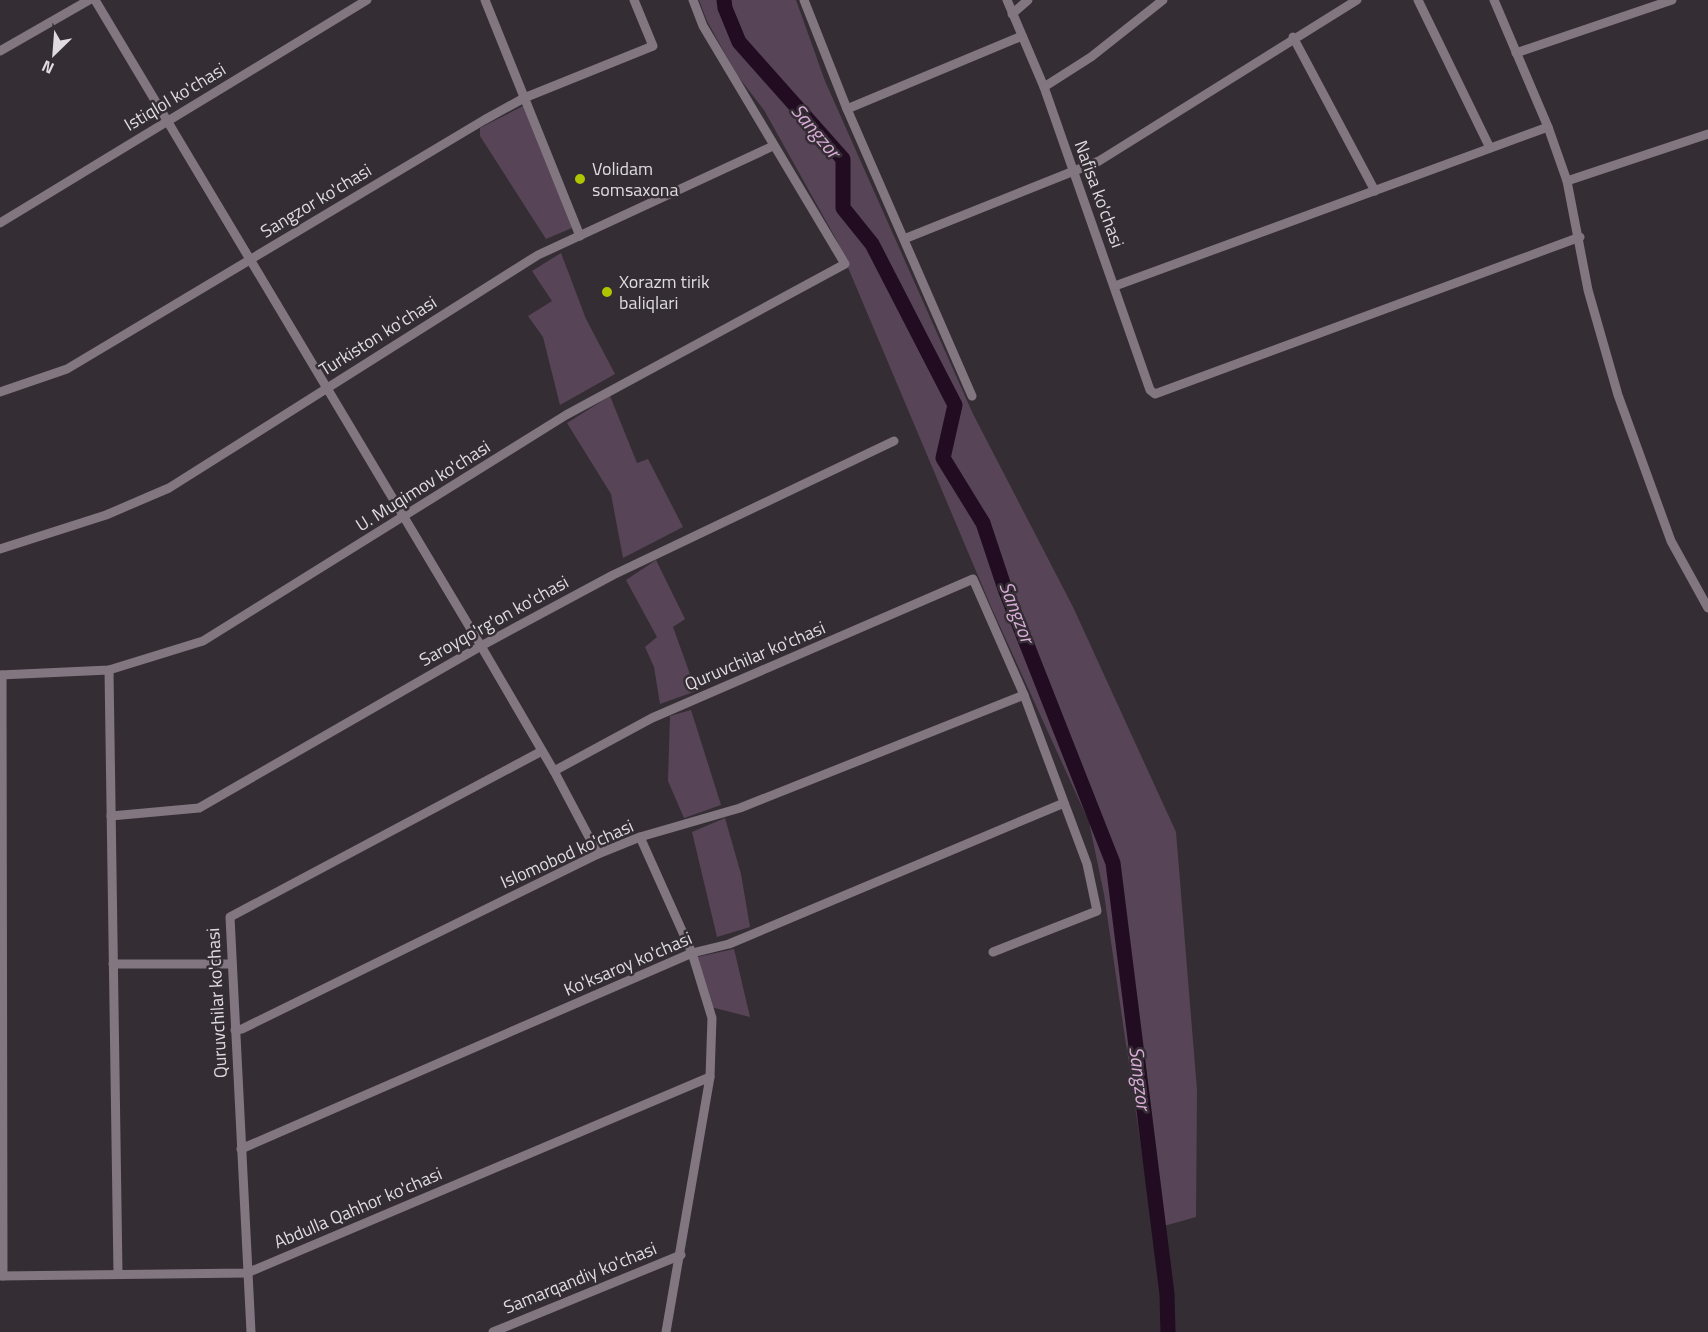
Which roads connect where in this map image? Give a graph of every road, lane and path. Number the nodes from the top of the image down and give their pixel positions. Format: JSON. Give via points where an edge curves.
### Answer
{"nodes":[{"id":1,"x":89,"y":0,"type":"edge"},
{"id":2,"x":95,"y":0,"type":"edge"},
{"id":3,"x":367,"y":0,"type":"edge"},
{"id":4,"x":485,"y":0,"type":"edge"},
{"id":5,"x":634,"y":0,"type":"edge"},
{"id":6,"x":693,"y":0,"type":"edge"},
{"id":7,"x":804,"y":0,"type":"edge"},
{"id":8,"x":1007,"y":0,"type":"edge"},
{"id":9,"x":1028,"y":0,"type":"edge"},
{"id":10,"x":1163,"y":0,"type":"edge"},
{"id":11,"x":1357,"y":0,"type":"edge"},
{"id":12,"x":1419,"y":0,"type":"edge"},
{"id":13,"x":1494,"y":0,"type":"edge"},
{"id":14,"x":1672,"y":0,"type":"edge"},
{"id":15,"x":1012,"y":14,"type":"junction"},
{"id":16,"x":1022,"y":36,"type":"junction"},
{"id":17,"x":1293,"y":37,"type":"junction"},
{"id":18,"x":0,"y":51,"type":"edge"},
{"id":19,"x":1516,"y":53,"type":"junction"},
{"id":20,"x":1044,"y":87,"type":"junction"},
{"id":21,"x":525,"y":98,"type":"junction"},
{"id":22,"x":847,"y":109,"type":"junction"},
{"id":23,"x":167,"y":121,"type":"junction"},
{"id":24,"x":1548,"y":127,"type":"junction"},
{"id":25,"x":1708,"y":134,"type":"edge"},
{"id":26,"x":773,"y":146,"type":"junction"},
{"id":27,"x":1490,"y":148,"type":"junction"},
{"id":28,"x":1071,"y":171,"type":"junction"},
{"id":29,"x":1567,"y":181,"type":"junction"},
{"id":30,"x":1375,"y":191,"type":"junction"},
{"id":31,"x":0,"y":223,"type":"edge"},
{"id":32,"x":580,"y":236,"type":"junction"},
{"id":33,"x":1580,"y":237,"type":"junction"},
{"id":34,"x":904,"y":239,"type":"junction"},
{"id":35,"x":248,"y":261,"type":"junction"},
{"id":36,"x":1115,"y":286,"type":"junction"},
{"id":37,"x":326,"y":389,"type":"junction"},
{"id":38,"x":0,"y":392,"type":"edge"},
{"id":39,"x":972,"y":396,"type":"dead end"},
{"id":40,"x":894,"y":441,"type":"dead end"},
{"id":41,"x":402,"y":518,"type":"junction"},
{"id":42,"x":0,"y":549,"type":"edge"},
{"id":43,"x":1708,"y":608,"type":"edge"},
{"id":44,"x":481,"y":646,"type":"junction"},
{"id":45,"x":109,"y":670,"type":"junction"},
{"id":46,"x":1,"y":675,"type":"edge"},
{"id":47,"x":1024,"y":695,"type":"junction"},
{"id":48,"x":542,"y":751,"type":"junction"},
{"id":49,"x":554,"y":771,"type":"junction"},
{"id":50,"x":1064,"y":803,"type":"junction"},
{"id":51,"x":111,"y":816,"type":"junction"},
{"id":52,"x":640,"y":837,"type":"junction"},
{"id":53,"x":598,"y":854,"type":"junction"},
{"id":54,"x":993,"y":952,"type":"dead end"},
{"id":55,"x":692,"y":953,"type":"junction"},
{"id":56,"x":114,"y":964,"type":"junction"},
{"id":57,"x":232,"y":964,"type":"junction"},
{"id":58,"x":235,"y":1030,"type":"junction"},
{"id":59,"x":710,"y":1077,"type":"junction"},
{"id":60,"x":241,"y":1149,"type":"junction"},
{"id":61,"x":681,"y":1255,"type":"junction"},
{"id":62,"x":247,"y":1273,"type":"junction"},
{"id":63,"x":118,"y":1274,"type":"junction"},
{"id":64,"x":2,"y":1276,"type":"edge"},
{"id":65,"x":511,"y":1328,"type":"edge"},
{"id":66,"x":251,"y":1332,"type":"edge"},
{"id":67,"x":493,"y":1332,"type":"edge"},
{"id":68,"x":666,"y":1332,"type":"edge"}],
"edges":[{"from":1,"to":18,"type":"street"},
{"from":2,"to":23,"type":"street"},
{"from":3,"to":23,"type":"street","name":"Istiqlol ko'chasi"},
{"from":4,"to":21,"type":"street"},
{"from":5,"to":21,"type":"street","name":"Sangzor ko'chasi","via":[[653,46]]},
{"from":6,"to":26,"type":"street","via":[[703,26]]},
{"from":7,"to":22,"type":"street"},
{"from":8,"to":15,"type":"street","name":"Nafisa ko'chasi"},
{"from":9,"to":15,"type":"street"},
{"from":10,"to":20,"type":"street","via":[[1091,57]]},
{"from":11,"to":17,"type":"street"},
{"from":12,"to":27,"type":"street"},
{"from":13,"to":19,"type":"street"},
{"from":14,"to":19,"type":"street"},
{"from":15,"to":16,"type":"street","name":"Nafisa ko'chasi"},
{"from":16,"to":20,"type":"street","name":"Nafisa ko'chasi"},
{"from":16,"to":22,"type":"street"},
{"from":17,"to":28,"type":"street","via":[[1099,161]]},
{"from":17,"to":30,"type":"street"},
{"from":19,"to":24,"type":"street"},
{"from":20,"to":28,"type":"street","name":"Nafisa ko'chasi"},
{"from":21,"to":32,"type":"street"},
{"from":21,"to":35,"type":"street","name":"Sangzor ko'chasi"},
{"from":22,"to":34,"type":"street"},
{"from":23,"to":31,"type":"street","name":"Istiqlol ko'chasi"},
{"from":23,"to":35,"type":"street"},
{"from":24,"to":27,"type":"street"},
{"from":24,"to":29,"type":"street"},
{"from":25,"to":29,"type":"street"},
{"from":26,"to":32,"type":"street","name":"Turkiston ko'chasi"},
{"from":26,"to":41,"type":"street","name":"U. Muqimov ko'chasi","via":[[845,264],[566,415]]},
{"from":27,"to":30,"type":"street"},
{"from":28,"to":34,"type":"street"},
{"from":28,"to":36,"type":"street","name":"Nafisa ko'chasi"},
{"from":29,"to":33,"type":"street"},
{"from":30,"to":36,"type":"street"},
{"from":32,"to":37,"type":"street","name":"Turkiston ko'chasi","via":[[538,255]]},
{"from":33,"to":36,"type":"street","name":"Nafisa ko'chasi","via":[[1155,394],[1150,390]]},
{"from":33,"to":43,"type":"street","via":[[1588,290],[1618,395],[1671,541]]},
{"from":34,"to":39,"type":"street"},
{"from":35,"to":37,"type":"street"},
{"from":35,"to":38,"type":"street","name":"Sangzor ko'chasi","via":[[67,369]]},
{"from":37,"to":41,"type":"street"},
{"from":37,"to":42,"type":"street","name":"Turkiston ko'chasi","via":[[169,488],[106,515]]},
{"from":40,"to":44,"type":"street","name":"Saroyqo'rg'on ko'chasi","via":[[613,575]]},
{"from":41,"to":44,"type":"street"},
{"from":41,"to":45,"type":"street","name":"U. Muqimov ko'chasi","via":[[203,641]]},
{"from":44,"to":48,"type":"street"},
{"from":44,"to":51,"type":"street","name":"Saroyqo'rg'on ko'chasi","via":[[199,808]]},
{"from":45,"to":46,"type":"street","name":"U. Muqimov ko'chasi"},
{"from":45,"to":51,"type":"street"},
{"from":46,"to":64,"type":"street"},
{"from":47,"to":49,"type":"street","name":"Quruvchilar ko'chasi","via":[[973,579],[652,718]]},
{"from":47,"to":50,"type":"street"},
{"from":47,"to":52,"type":"street","name":"Islomobod ko'chasi","via":[[740,808]]},
{"from":48,"to":49,"type":"street"},
{"from":48,"to":57,"type":"street","name":"Quruvchilar ko'chasi","via":[[230,917]]},
{"from":49,"to":53,"type":"street"},
{"from":50,"to":54,"type":"street","via":[[1087,864],[1097,911]]},
{"from":50,"to":55,"type":"street","name":"Ko'ksaroy ko'chasi","via":[[729,944]]},
{"from":51,"to":56,"type":"street"},
{"from":52,"to":53,"type":"street","name":"Islomobod ko'chasi"},
{"from":52,"to":55,"type":"street"},
{"from":53,"to":58,"type":"street","name":"Islomobod ko'chasi"},
{"from":55,"to":59,"type":"street","via":[[712,1018]]},
{"from":55,"to":60,"type":"street","name":"Ko'ksaroy ko'chasi"},
{"from":56,"to":57,"type":"street"},
{"from":56,"to":63,"type":"street"},
{"from":57,"to":58,"type":"street","name":"Quruvchilar ko'chasi"},
{"from":58,"to":60,"type":"street","name":"Quruvchilar ko'chasi"},
{"from":59,"to":61,"type":"street"},
{"from":59,"to":62,"type":"street","name":"Abdulla Qahhor ko'chasi"},
{"from":60,"to":62,"type":"street","name":"Quruvchilar ko'chasi"},
{"from":61,"to":65,"type":"street","name":"Samarqandiy ko'chasi"},
{"from":61,"to":68,"type":"street"},
{"from":62,"to":63,"type":"street","name":"Abdulla Qahhor ko'chasi"},
{"from":62,"to":66,"type":"street","name":"Quruvchilar ko'chasi"},
{"from":63,"to":64,"type":"street","name":"Abdulla Qahhor ko'chasi"},
{"from":65,"to":67,"type":"street","name":"Samarqandiy ko'chasi"}]}
